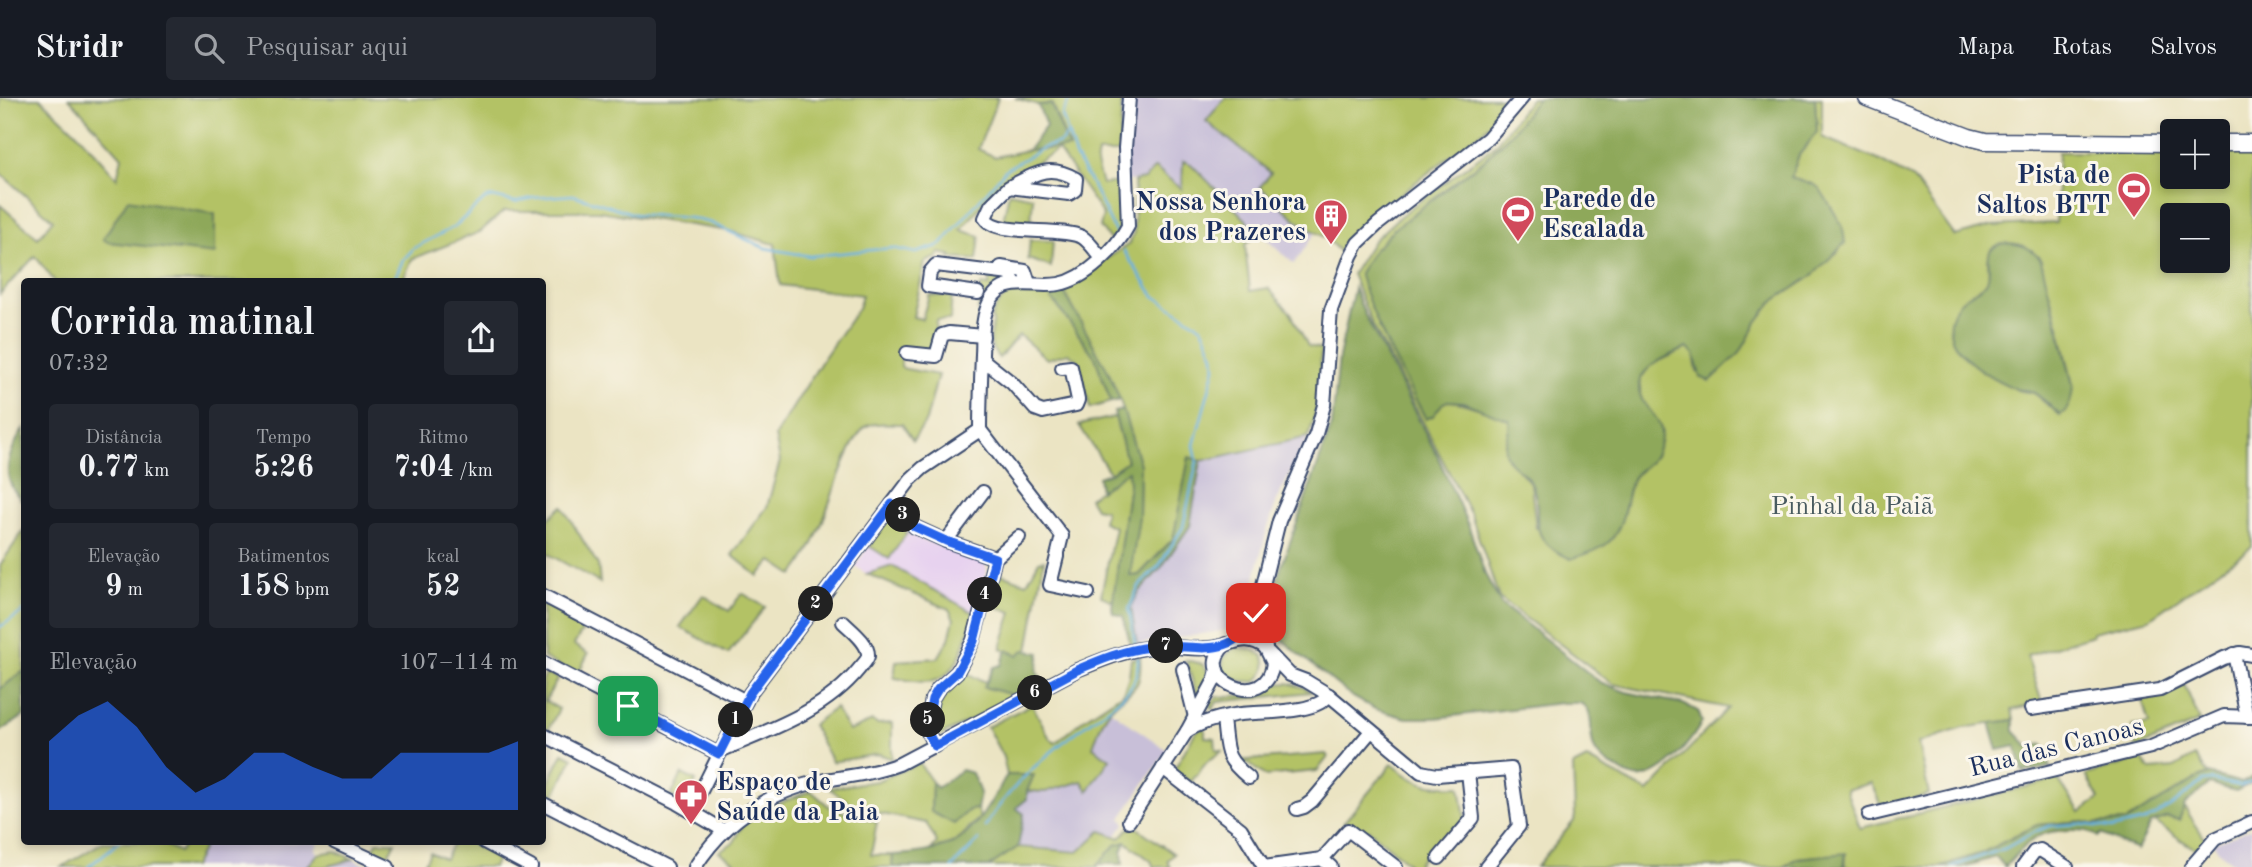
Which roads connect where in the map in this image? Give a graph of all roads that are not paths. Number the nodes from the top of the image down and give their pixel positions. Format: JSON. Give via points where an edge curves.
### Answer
{"nodes":[{"id":1,"x":1129,"y":98,"type":"edge"},
{"id":2,"x":1522,"y":98,"type":"edge"},
{"id":3,"x":1867,"y":98,"type":"edge"},
{"id":4,"x":2160,"y":143,"type":"edge"},
{"id":5,"x":2230,"y":143,"type":"edge"},
{"id":6,"x":2252,"y":143,"type":"edge"},
{"id":7,"x":1009,"y":187,"type":"dead end"},
{"id":8,"x":1102,"y":258,"type":"junction"},
{"id":9,"x":980,"y":269,"type":"junction"},
{"id":10,"x":1015,"y":283,"type":"junction"},
{"id":11,"x":1029,"y":284,"type":"junction"},
{"id":12,"x":978,"y":293,"type":"dead end"},
{"id":13,"x":983,"y":336,"type":"junction"},
{"id":14,"x":907,"y":354,"type":"dead end"},
{"id":15,"x":982,"y":359,"type":"junction"},
{"id":16,"x":1062,"y":368,"type":"dead end"},
{"id":17,"x":979,"y":430,"type":"junction"},
{"id":18,"x":984,"y":492,"type":"dead end"},
{"id":19,"x":892,"y":504,"type":"junction"},
{"id":20,"x":1019,"y":537,"type":"dead end"},
{"id":21,"x":946,"y":541,"type":"junction"},
{"id":22,"x":995,"y":558,"type":"junction"},
{"id":23,"x":1088,"y":593,"type":"dead end"},
{"id":24,"x":546,"y":597,"type":"edge"},
{"id":25,"x":1256,"y":613,"type":"junction"},
{"id":26,"x":842,"y":622,"type":"dead end"},
{"id":27,"x":1231,"y":642,"type":"junction"},
{"id":28,"x":1174,"y":648,"type":"junction"},
{"id":29,"x":1267,"y":651,"type":"junction"},
{"id":30,"x":2234,"y":654,"type":"junction"},
{"id":31,"x":2252,"y":655,"type":"edge"},
{"id":32,"x":546,"y":664,"type":"edge"},
{"id":33,"x":1183,"y":668,"type":"dead end"},
{"id":34,"x":1216,"y":668,"type":"junction"},
{"id":35,"x":1290,"y":675,"type":"junction"},
{"id":36,"x":1264,"y":684,"type":"junction"},
{"id":37,"x":1235,"y":687,"type":"junction"},
{"id":38,"x":1329,"y":695,"type":"junction"},
{"id":39,"x":746,"y":701,"type":"junction"},
{"id":40,"x":1202,"y":704,"type":"junction"},
{"id":41,"x":2031,"y":709,"type":"dead end"},
{"id":42,"x":1195,"y":717,"type":"junction"},
{"id":43,"x":2250,"y":717,"type":"edge"},
{"id":44,"x":1223,"y":719,"type":"junction"},
{"id":45,"x":1187,"y":731,"type":"junction"},
{"id":46,"x":1371,"y":731,"type":"junction"},
{"id":47,"x":546,"y":736,"type":"edge"},
{"id":48,"x":935,"y":746,"type":"junction"},
{"id":49,"x":720,"y":752,"type":"junction"},
{"id":50,"x":1163,"y":768,"type":"junction"},
{"id":51,"x":1468,"y":772,"type":"junction"},
{"id":52,"x":1249,"y":778,"type":"dead end"},
{"id":53,"x":546,"y":805,"type":"edge"},
{"id":54,"x":1297,"y":809,"type":"dead end"},
{"id":55,"x":691,"y":811,"type":"junction"},
{"id":56,"x":1869,"y":815,"type":"dead end"},
{"id":57,"x":1129,"y":821,"type":"dead end"},
{"id":58,"x":2252,"y":822,"type":"edge"},
{"id":59,"x":723,"y":830,"type":"junction"},
{"id":60,"x":345,"y":845,"type":"edge"},
{"id":61,"x":490,"y":845,"type":"edge"},
{"id":62,"x":1438,"y":858,"type":"dead end"},
{"id":63,"x":1326,"y":863,"type":"edge"},
{"id":64,"x":388,"y":867,"type":"edge"},
{"id":65,"x":531,"y":867,"type":"edge"},
{"id":66,"x":667,"y":867,"type":"edge"},
{"id":67,"x":695,"y":867,"type":"edge"},
{"id":68,"x":1264,"y":867,"type":"edge"},
{"id":69,"x":1396,"y":867,"type":"edge"},
{"id":70,"x":1486,"y":867,"type":"edge"},
{"id":71,"x":2023,"y":867,"type":"edge"},
{"id":72,"x":2067,"y":867,"type":"edge"},
{"id":73,"x":2191,"y":867,"type":"edge"}],
"edges":[{"from":1,"to":8,"type":"street","via":[[1125,148],[1128,226]]},
{"from":2,"to":25,"type":"street","via":[[1488,138],[1378,224],[1350,256],[1331,310],[1324,405],[1279,521]]},
{"from":3,"to":4,"type":"main road","via":[[1985,141]]},
{"from":5,"to":6,"type":"main road"},
{"from":7,"to":8,"type":"street","via":[[991,205],[985,218],[988,224],[1083,237]]},
{"from":8,"to":11,"type":"street","via":[[1076,279],[1053,285]]},
{"from":9,"to":10,"type":"street","via":[[1010,274]]},
{"from":9,"to":11,"type":"street","via":[[1025,271]]},
{"from":9,"to":12,"type":"street","via":[[936,265],[928,286]]},
{"from":10,"to":11,"type":"street"},
{"from":10,"to":13,"type":"street","via":[[990,301]]},
{"from":13,"to":14,"type":"street","via":[[949,332],[942,335],[936,356]]},
{"from":13,"to":15,"type":"street"},
{"from":15,"to":16,"type":"street","via":[[1043,412],[1076,405],[1071,367]]},
{"from":15,"to":17,"type":"street"},
{"from":17,"to":19,"type":"street","via":[[923,468]]},
{"from":17,"to":23,"type":"street","via":[[1062,536],[1050,584]]},
{"from":18,"to":21,"type":"street"},
{"from":19,"to":21,"type":"street","via":[[915,527]]},
{"from":19,"to":39,"type":"street"},
{"from":20,"to":22,"type":"street"},
{"from":21,"to":22,"type":"street"},
{"from":22,"to":48,"type":"street","via":[[974,641],[961,666],[932,699],[927,726]]},
{"from":24,"to":39,"type":"street"},
{"from":25,"to":27,"type":"street","via":[[1247,631]]},
{"from":25,"to":29,"type":"street"},
{"from":26,"to":49,"type":"street","via":[[868,652],[846,685],[795,719]]},
{"from":27,"to":28,"type":"street","via":[[1207,649]]},
{"from":27,"to":29,"type":"street","via":[[1251,642]]},
{"from":27,"to":34,"type":"street","via":[[1220,651]]},
{"from":28,"to":34,"type":"street","via":[[1203,656]]},
{"from":28,"to":48,"type":"street","via":[[1131,650],[1089,665]]},
{"from":29,"to":35,"type":"street"},
{"from":29,"to":36,"type":"street","via":[[1272,668]]},
{"from":30,"to":31,"type":"street"},
{"from":30,"to":41,"type":"street","via":[[2160,690]]},
{"from":30,"to":43,"type":"street"},
{"from":32,"to":49,"type":"street"},
{"from":33,"to":42,"type":"street"},
{"from":34,"to":37,"type":"street","via":[[1226,683]]},
{"from":34,"to":40,"type":"street"},
{"from":35,"to":36,"type":"street"},
{"from":35,"to":38,"type":"street"},
{"from":36,"to":37,"type":"street"},
{"from":37,"to":40,"type":"street"},
{"from":38,"to":44,"type":"street","via":[[1310,707]]},
{"from":38,"to":46,"type":"street"},
{"from":39,"to":49,"type":"street"},
{"from":40,"to":42,"type":"street"},
{"from":42,"to":45,"type":"street"},
{"from":43,"to":56,"type":"street","name":"Rua das Canoas","via":[[2224,716],[2151,747]]},
{"from":44,"to":45,"type":"street"},
{"from":44,"to":52,"type":"street","via":[[1229,759]]},
{"from":45,"to":50,"type":"street"},
{"from":46,"to":51,"type":"street","via":[[1421,772]]},
{"from":46,"to":54,"type":"street","via":[[1312,801]]},
{"from":47,"to":55,"type":"street"},
{"from":48,"to":59,"type":"street","via":[[887,768],[822,781],[763,802]]},
{"from":49,"to":55,"type":"street"},
{"from":50,"to":57,"type":"street"},
{"from":50,"to":68,"type":"street","via":[[1241,829]]},
{"from":51,"to":62,"type":"street","via":[[1473,818]]},
{"from":51,"to":70,"type":"street","via":[[1511,769],[1518,826]]},
{"from":53,"to":66,"type":"street"},
{"from":55,"to":59,"type":"street"},
{"from":58,"to":73,"type":"street","via":[[2215,839]]},
{"from":59,"to":67,"type":"street"},
{"from":60,"to":64,"type":"street"},
{"from":61,"to":65,"type":"street"},
{"from":63,"to":68,"type":"street"},
{"from":63,"to":69,"type":"street","via":[[1348,830]]},
{"from":71,"to":72,"type":"street","via":[[2037,850]]}]}
